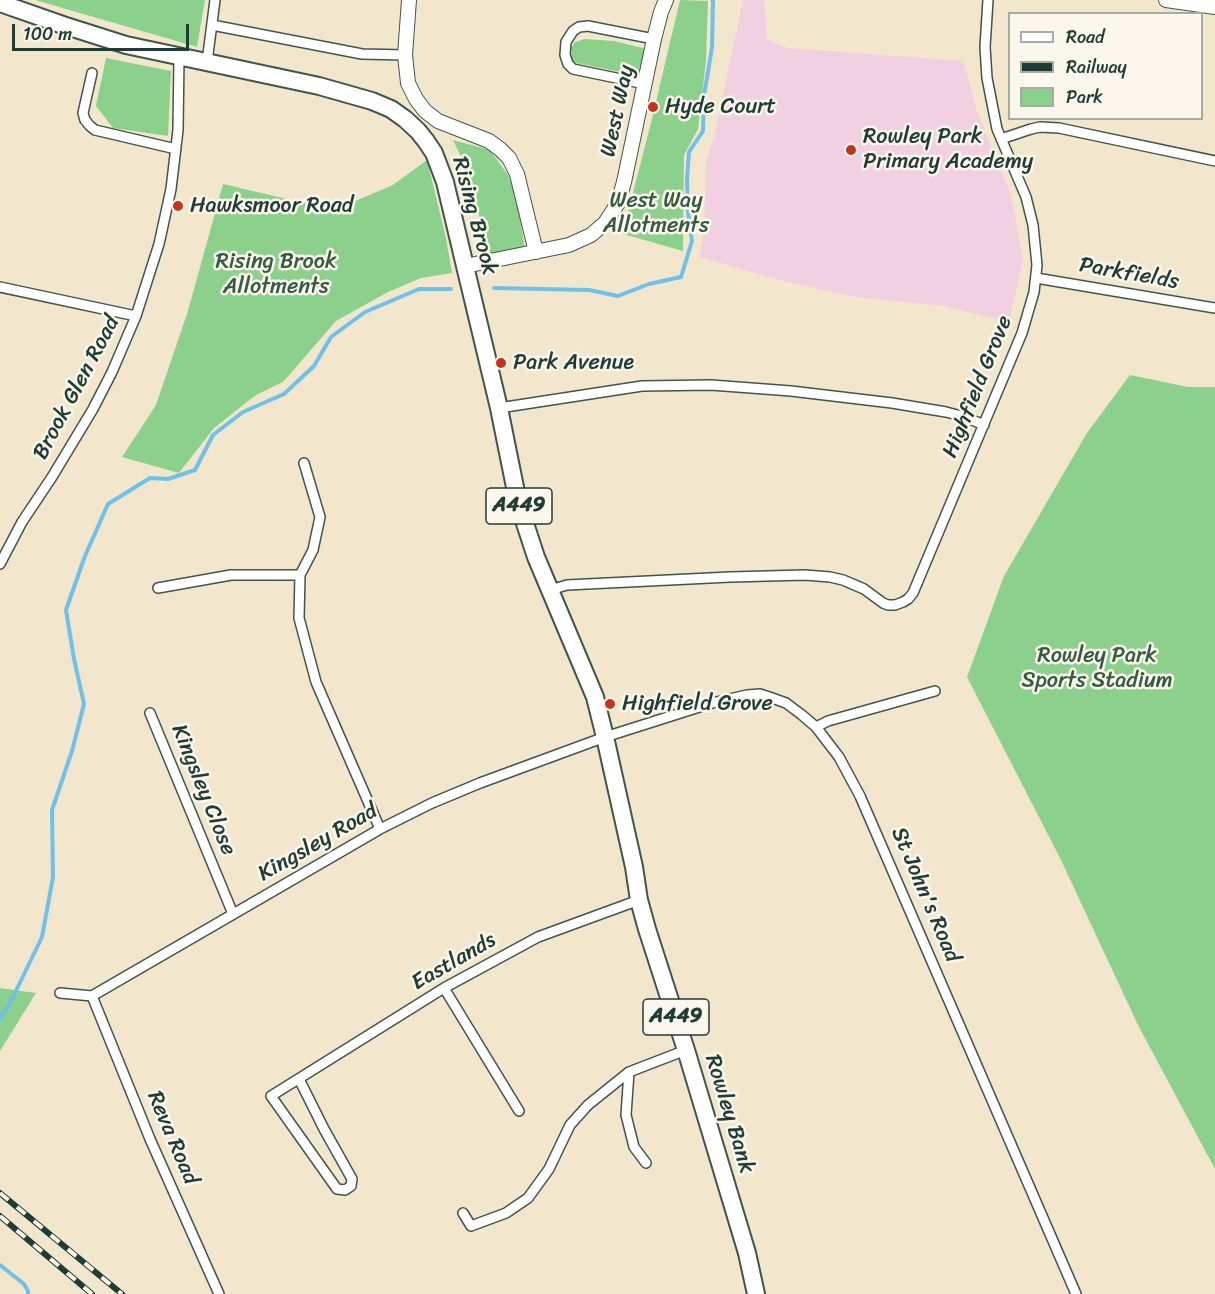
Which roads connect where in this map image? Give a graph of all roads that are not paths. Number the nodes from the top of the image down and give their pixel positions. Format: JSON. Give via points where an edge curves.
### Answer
{"nodes":[{"id":1,"x":215,"y":0,"type":"edge"},
{"id":2,"x":409,"y":0,"type":"edge"},
{"id":3,"x":666,"y":0,"type":"edge"},
{"id":4,"x":988,"y":0,"type":"edge"},
{"id":5,"x":1166,"y":0,"type":"edge"},
{"id":6,"x":0,"y":3,"type":"edge"},
{"id":7,"x":1215,"y":8,"type":"edge"},
{"id":8,"x":212,"y":25,"type":"junction"},
{"id":9,"x":654,"y":39,"type":"junction"},
{"id":10,"x":405,"y":55,"type":"junction"},
{"id":11,"x":179,"y":57,"type":"junction"},
{"id":12,"x":207,"y":62,"type":"junction"},
{"id":13,"x":92,"y":73,"type":"dead end"},
{"id":14,"x":645,"y":84,"type":"junction"},
{"id":15,"x":1001,"y":139,"type":"junction"},
{"id":16,"x":176,"y":149,"type":"junction"},
{"id":17,"x":1215,"y":161,"type":"edge"},
{"id":18,"x":536,"y":252,"type":"junction"},
{"id":19,"x":465,"y":266,"type":"junction"},
{"id":20,"x":1036,"y":278,"type":"junction"},
{"id":21,"x":0,"y":287,"type":"edge"},
{"id":22,"x":1215,"y":308,"type":"edge"},
{"id":23,"x":136,"y":316,"type":"junction"},
{"id":24,"x":499,"y":408,"type":"junction"},
{"id":25,"x":984,"y":424,"type":"junction"},
{"id":26,"x":304,"y":463,"type":"dead end"},
{"id":27,"x":0,"y":564,"type":"edge"},
{"id":28,"x":300,"y":576,"type":"junction"},
{"id":29,"x":158,"y":588,"type":"dead end"},
{"id":30,"x":550,"y":590,"type":"junction"},
{"id":31,"x":935,"y":691,"type":"dead end"},
{"id":32,"x":150,"y":713,"type":"dead end"},
{"id":33,"x":816,"y":727,"type":"junction"},
{"id":34,"x":605,"y":737,"type":"junction"},
{"id":35,"x":380,"y":829,"type":"junction"},
{"id":36,"x":639,"y":900,"type":"junction"},
{"id":37,"x":233,"y":914,"type":"junction"},
{"id":38,"x":444,"y":988,"type":"junction"},
{"id":39,"x":60,"y":993,"type":"dead end"},
{"id":40,"x":92,"y":996,"type":"junction"},
{"id":41,"x":686,"y":1050,"type":"junction"},
{"id":42,"x":629,"y":1072,"type":"junction"},
{"id":43,"x":299,"y":1079,"type":"junction"},
{"id":44,"x":519,"y":1111,"type":"dead end"},
{"id":45,"x":646,"y":1163,"type":"dead end"},
{"id":46,"x":463,"y":1213,"type":"dead end"},
{"id":47,"x":219,"y":1294,"type":"edge"},
{"id":48,"x":756,"y":1294,"type":"edge"},
{"id":49,"x":1076,"y":1294,"type":"edge"}],
"edges":[{"from":1,"to":8,"type":"street"},
{"from":2,"to":10,"type":"street"},
{"from":3,"to":9,"type":"street","name":"West Way"},
{"from":4,"to":15,"type":"street","name":"Highfield Grove","via":[[987,78]]},
{"from":5,"to":7,"type":"street"},
{"from":6,"to":11,"type":"highway","name":"Rising Brook","number":"A449","via":[[101,38]]},
{"from":8,"to":10,"type":"street","via":[[362,54]]},
{"from":8,"to":12,"type":"street"},
{"from":9,"to":14,"type":"street","name":"West Way"},
{"from":9,"to":14,"type":"street","via":[[588,26],[573,31],[566,42],[565,55],[573,69]]},
{"from":10,"to":18,"type":"street","via":[[408,83],[425,111],[438,121],[489,141],[509,158],[517,174]]},
{"from":11,"to":12,"type":"highway","name":"Rising Brook","number":"A449"},
{"from":11,"to":16,"type":"street","name":"Brook Glen Road"},
{"from":12,"to":19,"type":"highway","name":"Rising Brook","number":"A449","via":[[351,94],[391,109],[405,119],[426,141],[439,166]]},
{"from":13,"to":16,"type":"street","via":[[83,113],[90,126]]},
{"from":14,"to":18,"type":"street","name":"West Way","via":[[624,182],[611,214],[598,230],[581,240]]},
{"from":15,"to":17,"type":"street","via":[[1050,127]]},
{"from":15,"to":20,"type":"street","name":"Highfield Grove","via":[[1031,214]]},
{"from":16,"to":23,"type":"street","name":"Brook Glen Road","via":[[159,244]]},
{"from":18,"to":19,"type":"street","name":"West Way"},
{"from":19,"to":24,"type":"highway","name":"Rising Brook","number":"A449"},
{"from":20,"to":22,"type":"street","name":"Parkfields"},
{"from":20,"to":25,"type":"street","name":"Highfield Grove","via":[[1025,326]]},
{"from":21,"to":23,"type":"street"},
{"from":23,"to":27,"type":"street","name":"Brook Glen Road","via":[[93,409]]},
{"from":24,"to":25,"type":"street","via":[[642,386],[711,386],[892,402]]},
{"from":24,"to":30,"type":"highway","name":"Rising Brook","number":"A449","via":[[518,501]]},
{"from":25,"to":30,"type":"street","name":"Highfield Grove","via":[[913,594],[903,602],[883,603],[843,580],[805,575],[567,585]]},
{"from":26,"to":28,"type":"street","via":[[320,517],[313,550]]},
{"from":28,"to":29,"type":"street","via":[[231,575]]},
{"from":28,"to":35,"type":"street","via":[[299,618],[316,682]]},
{"from":30,"to":34,"type":"highway","name":"Rising Brook","number":"A449","via":[[595,697]]},
{"from":31,"to":33,"type":"street"},
{"from":32,"to":37,"type":"street","name":"Kingsley Close"},
{"from":33,"to":34,"type":"street","name":"St John's Road","via":[[786,703],[747,694]]},
{"from":33,"to":49,"type":"street","name":"St John's Road","via":[[839,757],[860,796]]},
{"from":34,"to":35,"type":"street","name":"Kingsley Road","via":[[480,783]]},
{"from":34,"to":36,"type":"highway","name":"Rowley Bank","number":"A449"},
{"from":35,"to":37,"type":"street","name":"Kingsley Road"},
{"from":36,"to":38,"type":"street","name":"Eastlands","via":[[538,937]]},
{"from":36,"to":41,"type":"highway","name":"Rowley Bank","number":"A449"},
{"from":37,"to":40,"type":"street","name":"Kingsley Road"},
{"from":38,"to":43,"type":"street","name":"Eastlands"},
{"from":38,"to":44,"type":"street"},
{"from":39,"to":40,"type":"street"},
{"from":40,"to":47,"type":"street","name":"Reva Road"},
{"from":41,"to":42,"type":"street"},
{"from":41,"to":48,"type":"highway","name":"Rowley Bank","number":"A449"},
{"from":42,"to":45,"type":"street","via":[[626,1115],[634,1147]]},
{"from":42,"to":46,"type":"street","via":[[570,1125],[549,1169],[528,1198],[506,1213],[471,1226]]},
{"from":43,"to":43,"type":"street","name":"Eastlands","via":[[352,1179],[345,1190],[337,1189],[271,1096]]}]}
